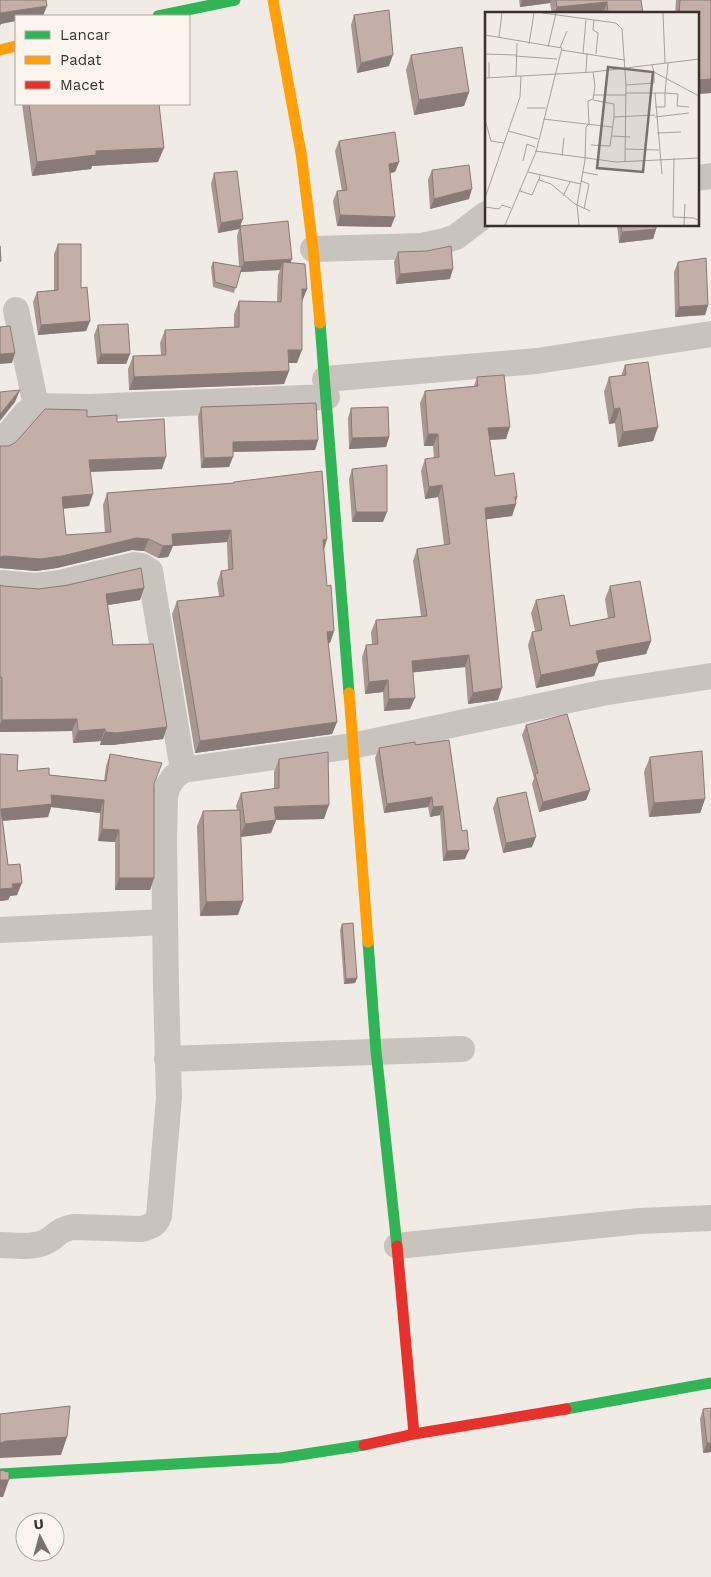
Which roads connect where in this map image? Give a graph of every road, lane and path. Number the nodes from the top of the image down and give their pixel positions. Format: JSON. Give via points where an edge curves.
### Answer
{"nodes":[{"id":1,"x":235,"y":0,"type":"edge"},
{"id":2,"x":273,"y":0,"type":"edge"},
{"id":3,"x":163,"y":15,"type":"edge"},
{"id":4,"x":15,"y":46,"type":"edge"},
{"id":5,"x":0,"y":50,"type":"edge"},
{"id":6,"x":711,"y":176,"type":"edge"},
{"id":7,"x":698,"y":178,"type":"edge"},
{"id":8,"x":485,"y":215,"type":"edge"},
{"id":9,"x":313,"y":249,"type":"junction"},
{"id":10,"x":16,"y":310,"type":"dead end"},
{"id":11,"x":711,"y":334,"type":"edge"},
{"id":12,"x":326,"y":388,"type":"junction"},
{"id":13,"x":36,"y":406,"type":"junction"},
{"id":14,"x":0,"y":444,"type":"edge"},
{"id":15,"x":0,"y":583,"type":"edge"},
{"id":16,"x":711,"y":676,"type":"edge"},
{"id":17,"x":352,"y":746,"type":"junction"},
{"id":18,"x":183,"y":770,"type":"junction"},
{"id":19,"x":165,"y":922,"type":"junction"},
{"id":20,"x":0,"y":930,"type":"edge"},
{"id":21,"x":462,"y":1049,"type":"dead end"},
{"id":22,"x":376,"y":1051,"type":"junction"},
{"id":23,"x":167,"y":1059,"type":"junction"},
{"id":24,"x":711,"y":1218,"type":"edge"},
{"id":25,"x":0,"y":1246,"type":"edge"},
{"id":26,"x":397,"y":1246,"type":"junction"},
{"id":27,"x":711,"y":1383,"type":"edge"},
{"id":28,"x":414,"y":1434,"type":"junction"},
{"id":29,"x":0,"y":1474,"type":"edge"}],
"edges":[{"from":1,"to":3,"type":"street"},
{"from":2,"to":9,"type":"street","via":[[301,153]]},
{"from":4,"to":5,"type":"street"},
{"from":6,"to":7,"type":"street"},
{"from":8,"to":9,"type":"street","via":[[456,238],[421,246]]},
{"from":9,"to":12,"type":"street"},
{"from":10,"to":13,"type":"street"},
{"from":11,"to":12,"type":"street","via":[[537,361]]},
{"from":12,"to":13,"type":"street","via":[[89,407]]},
{"from":12,"to":17,"type":"street"},
{"from":13,"to":14,"type":"street"},
{"from":15,"to":18,"type":"street","via":[[36,586],[60,583],[134,565],[150,571]]},
{"from":16,"to":17,"type":"street","via":[[602,693]]},
{"from":17,"to":18,"type":"street"},
{"from":17,"to":22,"type":"street"},
{"from":18,"to":19,"type":"street","via":[[168,786],[166,796]]},
{"from":19,"to":20,"type":"street"},
{"from":19,"to":23,"type":"street"},
{"from":21,"to":22,"type":"street"},
{"from":22,"to":23,"type":"street"},
{"from":22,"to":26,"type":"street"},
{"from":23,"to":25,"type":"street","via":[[167,1132],[157,1222],[142,1229],[63,1228],[38,1245]]},
{"from":24,"to":26,"type":"street","via":[[640,1221]]},
{"from":26,"to":28,"type":"street"},
{"from":27,"to":28,"type":"street"},
{"from":28,"to":29,"type":"street","via":[[343,1450],[280,1458]]}]}
